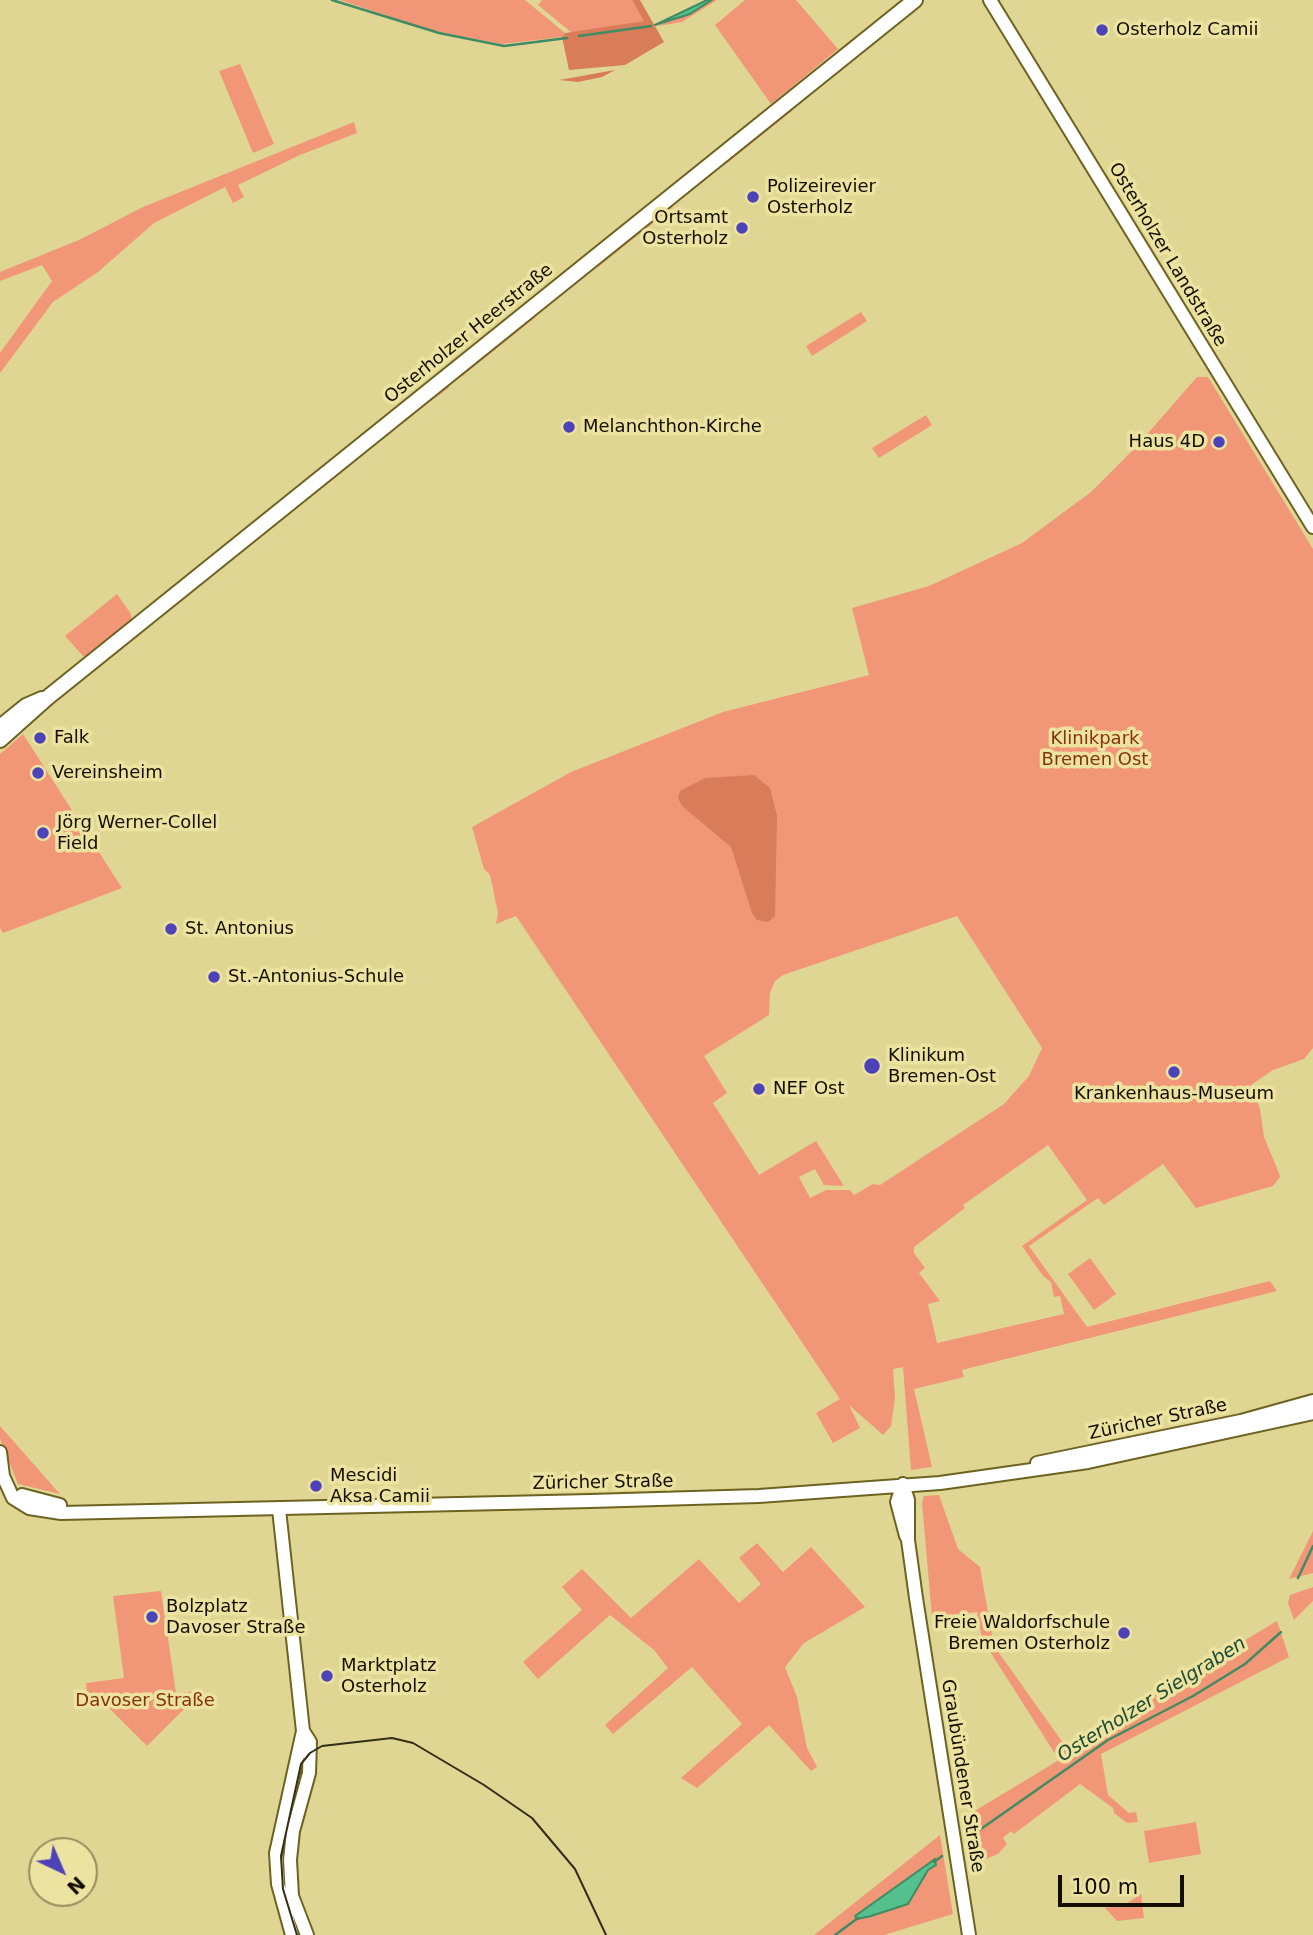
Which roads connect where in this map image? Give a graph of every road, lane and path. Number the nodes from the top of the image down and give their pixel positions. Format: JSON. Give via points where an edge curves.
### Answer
{"nodes":[{"id":1,"x":915,"y":0,"type":"edge"},
{"id":2,"x":990,"y":0,"type":"edge"},
{"id":3,"x":1313,"y":527,"type":"edge"},
{"id":4,"x":47,"y":698,"type":"junction"},
{"id":5,"x":0,"y":727,"type":"edge"},
{"id":6,"x":0,"y":740,"type":"edge"},
{"id":7,"x":1313,"y":1401,"type":"edge"},
{"id":8,"x":1313,"y":1413,"type":"edge"},
{"id":9,"x":0,"y":1452,"type":"edge"},
{"id":10,"x":926,"y":1482,"type":"junction"},
{"id":11,"x":904,"y":1484,"type":"junction"},
{"id":12,"x":279,"y":1509,"type":"junction"},
{"id":13,"x":303,"y":1731,"type":"junction"},
{"id":14,"x":292,"y":1774,"type":"junction"},
{"id":15,"x":307,"y":1779,"type":"junction"},
{"id":16,"x":292,"y":1935,"type":"edge"},
{"id":17,"x":307,"y":1935,"type":"edge"},
{"id":18,"x":968,"y":1935,"type":"edge"}],
"edges":[{"from":1,"to":4,"type":"main road","name":"Osterholzer Heerstraße"},
{"from":2,"to":3,"type":"main road","name":"Osterholzer Landstraße"},
{"from":4,"to":5,"type":"main road","name":"Osterholzer Heerstraße","via":[[26,706]]},
{"from":4,"to":6,"type":"main road","name":"Osterholzer Heerstraße"},
{"from":7,"to":10,"type":"main road","name":"Züricher Straße","via":[[1246,1420]]},
{"from":8,"to":10,"type":"main road","name":"Züricher Straße","via":[[1055,1468]]},
{"from":9,"to":12,"type":"main road","via":[[10,1495],[29,1508],[61,1513]]},
{"from":10,"to":11,"type":"main road","name":"Züricher Straße"},
{"from":11,"to":12,"type":"main road","name":"Züricher Straße","via":[[713,1498]]},
{"from":11,"to":18,"type":"main road","name":"Graubündener Straße","via":[[908,1539]]},
{"from":12,"to":13,"type":"main road"},
{"from":13,"to":14,"type":"main road"},
{"from":13,"to":15,"type":"main road","via":[[310,1742]]},
{"from":14,"to":15,"type":"main road"},
{"from":14,"to":16,"type":"main road","via":[[276,1864]]},
{"from":15,"to":17,"type":"main road","via":[[289,1860],[292,1896]]}]}
